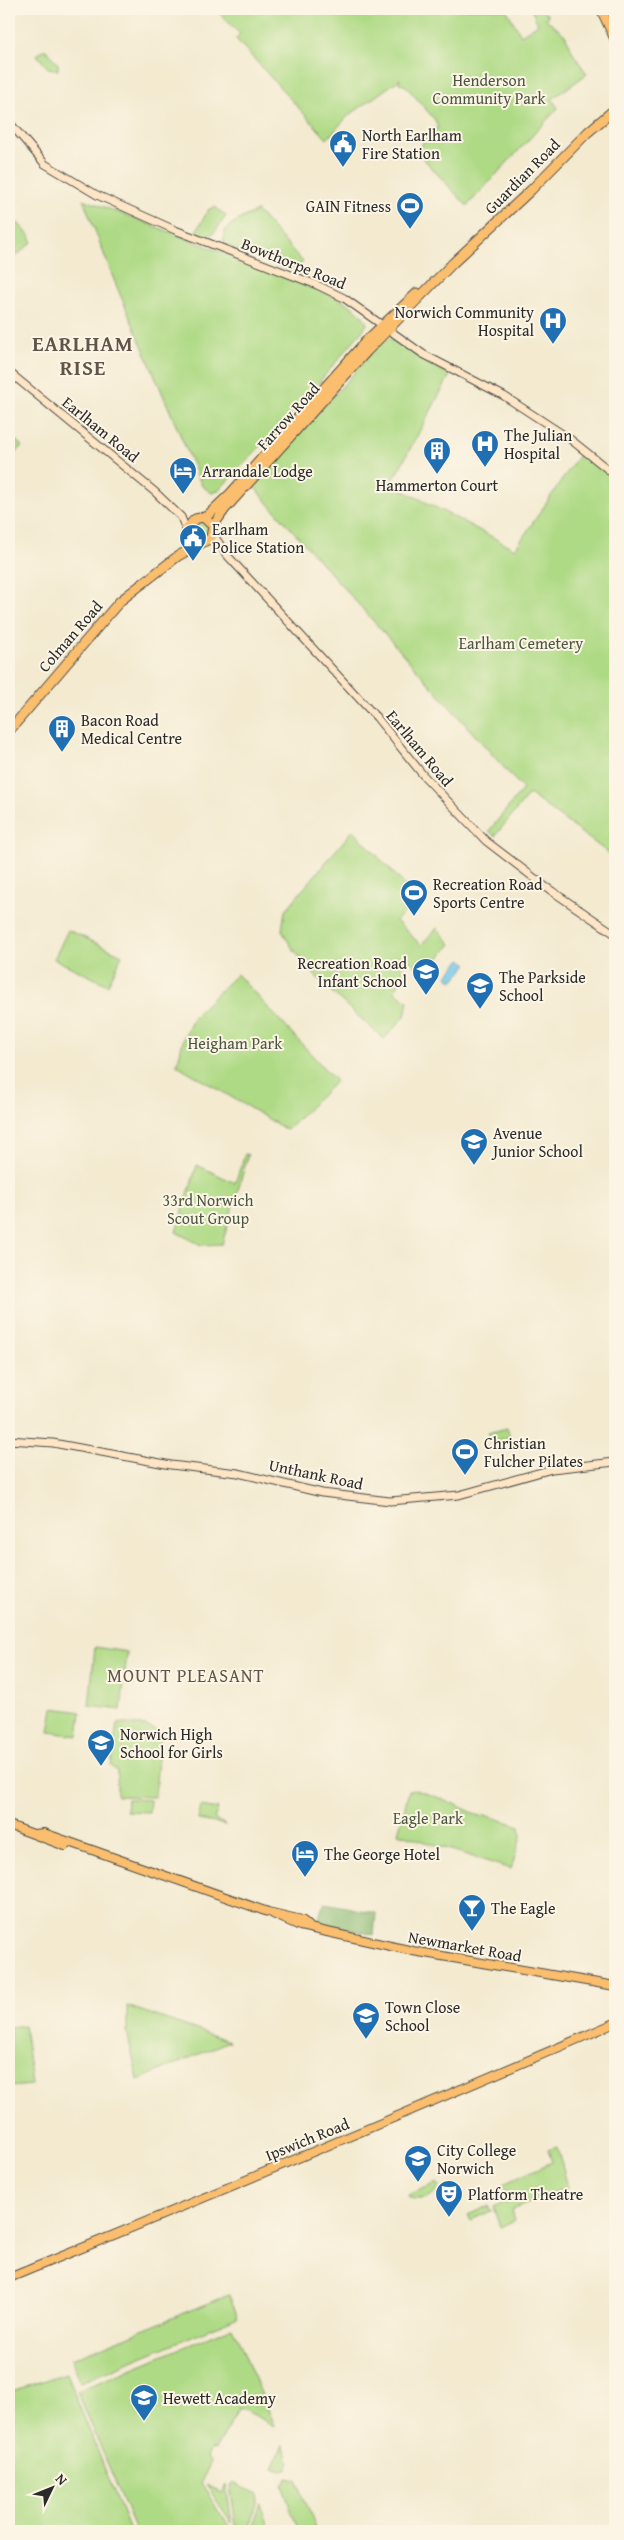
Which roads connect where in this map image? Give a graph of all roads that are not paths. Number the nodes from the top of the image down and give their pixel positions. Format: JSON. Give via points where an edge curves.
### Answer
{"nodes":[{"id":1,"x":600,"y":9,"type":"edge"},
{"id":2,"x":615,"y":39,"type":"edge"},
{"id":3,"x":615,"y":109,"type":"edge"},
{"id":4,"x":9,"y":122,"type":"edge"},
{"id":5,"x":385,"y":327,"type":"junction"},
{"id":6,"x":9,"y":372,"type":"edge"},
{"id":7,"x":615,"y":475,"type":"edge"},
{"id":8,"x":174,"y":509,"type":"junction"},
{"id":9,"x":205,"y":518,"type":"junction"},
{"id":10,"x":194,"y":519,"type":"junction"},
{"id":11,"x":213,"y":530,"type":"junction"},
{"id":12,"x":188,"y":534,"type":"junction"},
{"id":13,"x":202,"y":544,"type":"junction"},
{"id":14,"x":226,"y":554,"type":"junction"},
{"id":15,"x":162,"y":568,"type":"junction"},
{"id":16,"x":9,"y":731,"type":"edge"},
{"id":17,"x":615,"y":934,"type":"edge"},
{"id":18,"x":9,"y":1440,"type":"edge"},
{"id":19,"x":615,"y":1462,"type":"edge"},
{"id":20,"x":9,"y":1825,"type":"edge"},
{"id":21,"x":615,"y":1986,"type":"edge"},
{"id":22,"x":615,"y":2023,"type":"edge"},
{"id":23,"x":9,"y":2278,"type":"edge"}],
"edges":[{"from":1,"to":2,"type":"highway"},
{"from":3,"to":5,"type":"highway","name":"Guardian Road"},
{"from":4,"to":5,"type":"street","name":"Bowthorpe Road","via":[[45,164],[107,201],[317,284],[352,302]]},
{"from":5,"to":7,"type":"street","name":"Bowthorpe Road","via":[[440,364],[498,392],[570,439]]},
{"from":5,"to":9,"type":"highway","name":"Farrow Road","via":[[323,388]]},
{"from":5,"to":11,"type":"highway","name":"Farrow Road","via":[[225,510]]},
{"from":6,"to":8,"type":"street","name":"Earlham Road"},
{"from":8,"to":10,"type":"street","name":"Earlham Road","via":[[188,519]]},
{"from":8,"to":12,"type":"street","name":"Earlham Road"},
{"from":9,"to":10,"type":"highway"},
{"from":9,"to":11,"type":"highway"},
{"from":10,"to":12,"type":"highway","name":"Colman Road","via":[[190,522]]},
{"from":11,"to":13,"type":"highway","name":"Colman Road"},
{"from":11,"to":14,"type":"street","name":"Earlham Road"},
{"from":12,"to":13,"type":"highway"},
{"from":12,"to":15,"type":"highway","name":"Colman Road","via":[[184,544]]},
{"from":13,"to":14,"type":"street","name":"Earlham Road","via":[[212,544]]},
{"from":13,"to":15,"type":"highway","name":"Colman Road"},
{"from":14,"to":17,"type":"street","name":"Earlham Road","via":[[377,718],[422,775],[486,841]]},
{"from":15,"to":16,"type":"highway","name":"Colman Road","via":[[113,608]]},
{"from":18,"to":19,"type":"street","name":"Unthank Road","via":[[53,1443],[171,1466],[238,1472],[322,1493],[376,1500],[459,1495],[552,1469]]},
{"from":20,"to":21,"type":"main road","name":"Newmarket Road","via":[[34,1834],[44,1833],[346,1937]]},
{"from":22,"to":23,"type":"main road","name":"Ipswich Road"}]}
